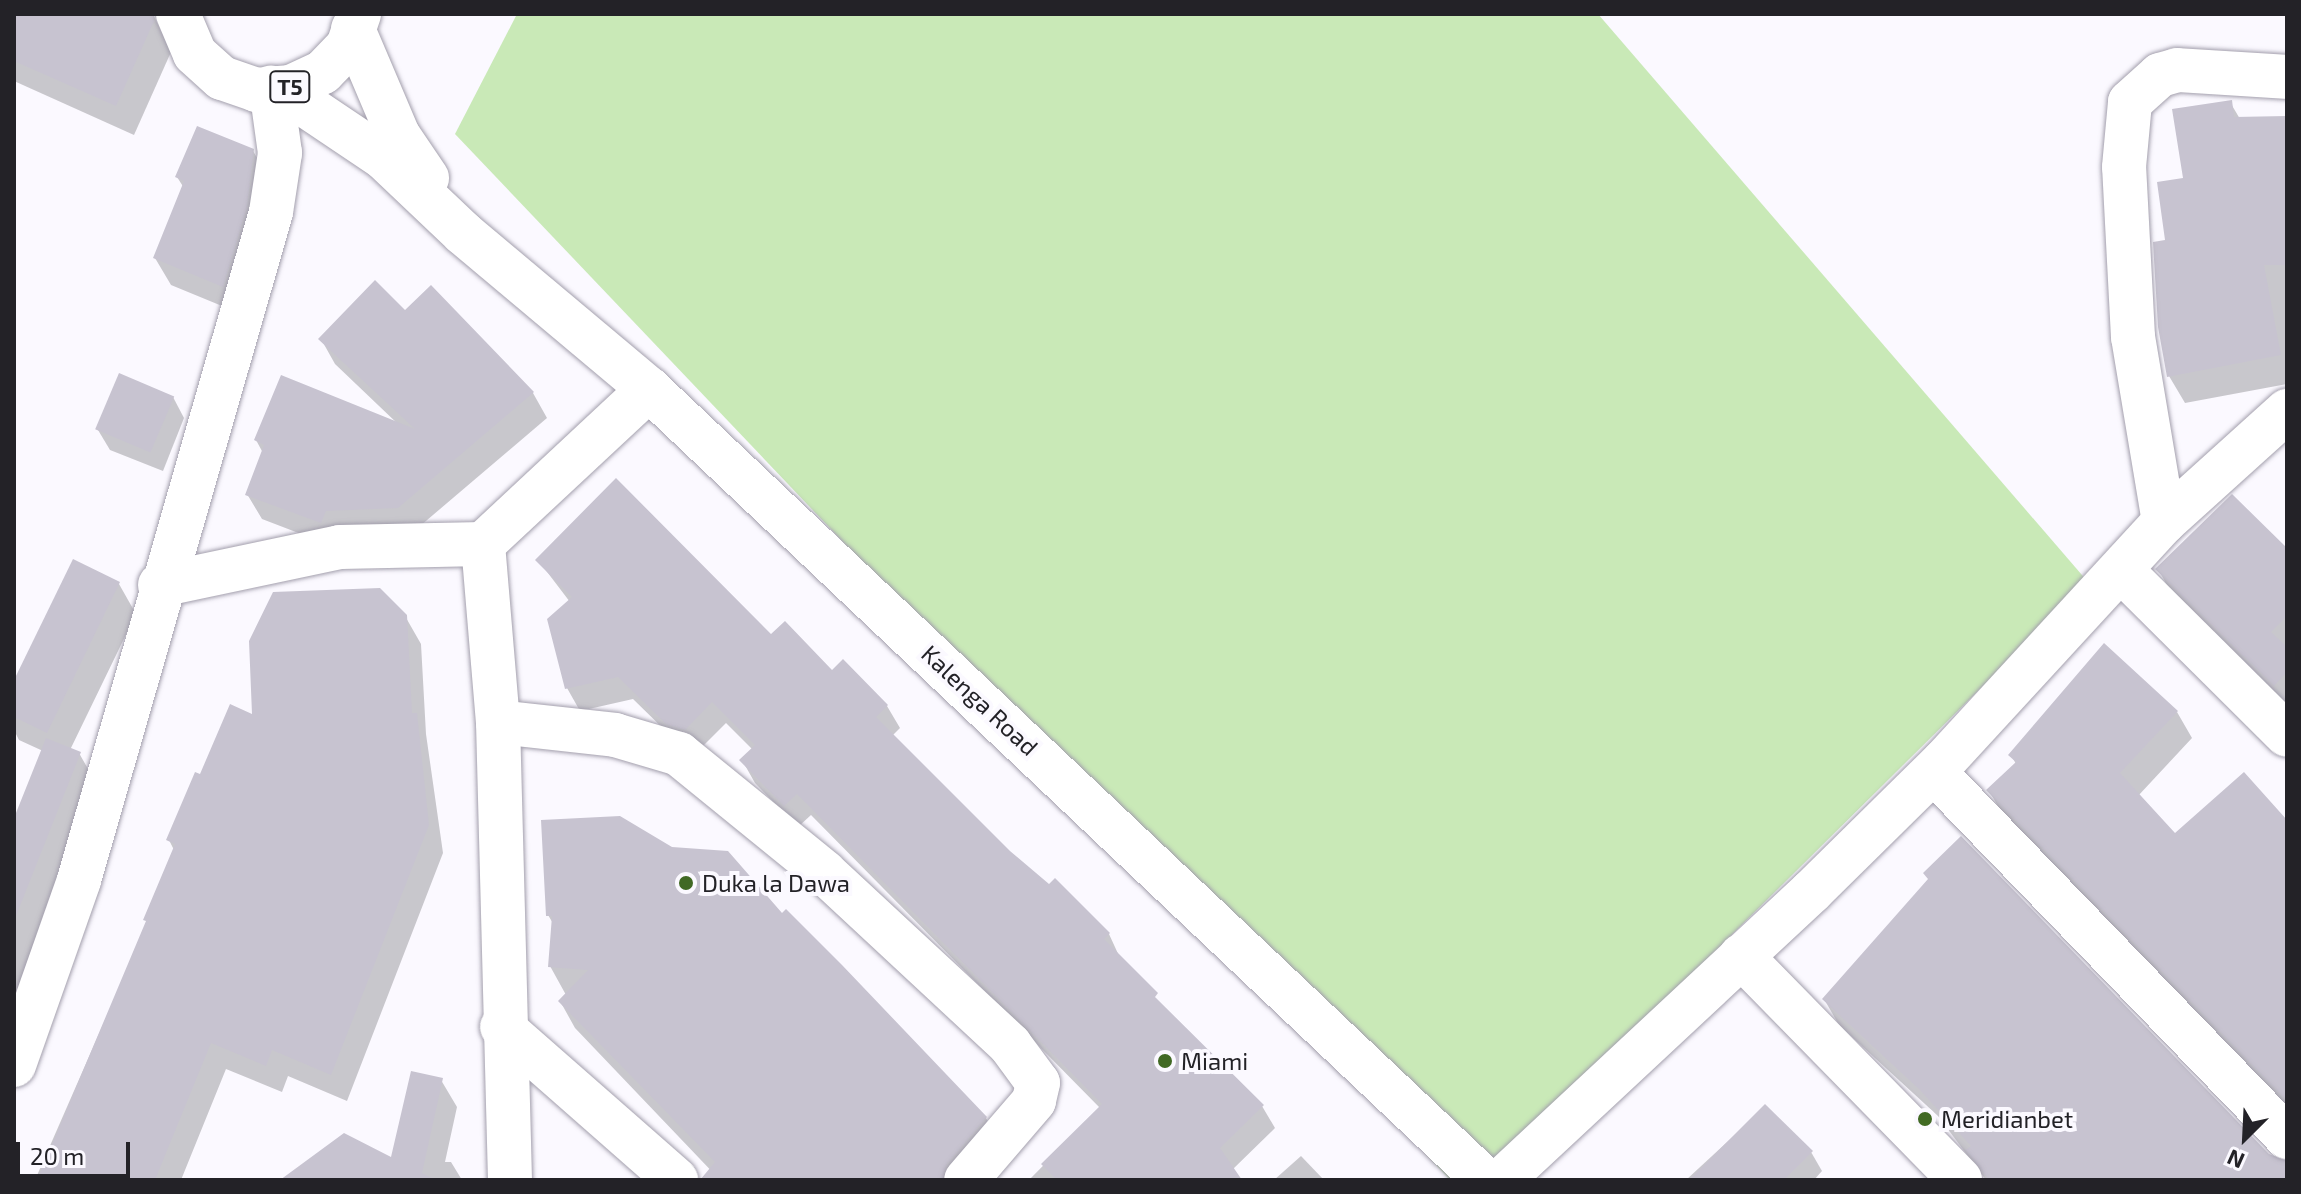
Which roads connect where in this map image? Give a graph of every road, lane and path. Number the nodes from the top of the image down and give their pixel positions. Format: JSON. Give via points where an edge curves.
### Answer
{"nodes":[{"id":1,"x":177,"y":17,"type":"edge"},
{"id":2,"x":356,"y":21,"type":"edge"},
{"id":3,"x":2287,"y":77,"type":"edge"},
{"id":4,"x":276,"y":88,"type":"junction"},
{"id":5,"x":463,"y":233,"type":"junction"},
{"id":6,"x":649,"y":389,"type":"junction"},
{"id":7,"x":2287,"y":411,"type":"edge"},
{"id":8,"x":2164,"y":522,"type":"junction"},
{"id":9,"x":483,"y":544,"type":"junction"},
{"id":10,"x":2123,"y":572,"type":"junction"},
{"id":11,"x":160,"y":585,"type":"junction"},
{"id":12,"x":498,"y":722,"type":"junction"},
{"id":13,"x":2287,"y":735,"type":"edge"},
{"id":14,"x":1934,"y":772,"type":"junction"},
{"id":15,"x":1741,"y":956,"type":"junction"},
{"id":16,"x":502,"y":1027,"type":"junction"},
{"id":17,"x":14,"y":1065,"type":"edge"},
{"id":18,"x":2287,"y":1137,"type":"edge"},
{"id":19,"x":510,"y":1180,"type":"edge"},
{"id":20,"x":676,"y":1180,"type":"edge"},
{"id":21,"x":966,"y":1180,"type":"edge"},
{"id":22,"x":1485,"y":1180,"type":"edge"},
{"id":23,"x":1502,"y":1180,"type":"edge"},
{"id":24,"x":1960,"y":1180,"type":"edge"}],
"edges":[{"from":1,"to":4,"type":"main road","number":"T5","via":[[195,54],[222,78],[256,90]]},
{"from":2,"to":4,"type":"main road","number":"T5","via":[[348,46],[323,72]]},
{"from":2,"to":5,"type":"main road","name":"Kalenga Road","via":[[398,135]]},
{"from":3,"to":8,"type":"main road","via":[[2177,70],[2160,75],[2130,102],[2124,167],[2133,337]]},
{"from":4,"to":5,"type":"main road","name":"Kalenga Road","via":[[384,158]]},
{"from":4,"to":11,"type":"main road","via":[[279,181]]},
{"from":5,"to":6,"type":"main road","name":"Kalenga Road"},
{"from":6,"to":9,"type":"main road"},
{"from":6,"to":22,"type":"main road","name":"Kalenga Road"},
{"from":7,"to":8,"type":"main road"},
{"from":8,"to":10,"type":"main road"},
{"from":9,"to":11,"type":"main road","via":[[340,547]]},
{"from":9,"to":12,"type":"main road"},
{"from":10,"to":13,"type":"main road"},
{"from":10,"to":14,"type":"main road"},
{"from":11,"to":17,"type":"main road","via":[[79,880]]},
{"from":12,"to":16,"type":"main road"},
{"from":12,"to":21,"type":"main road","via":[[615,735],[679,754],[715,778],[824,872],[1010,1045],[1038,1083],[1034,1101]]},
{"from":14,"to":15,"type":"main road"},
{"from":14,"to":18,"type":"main road"},
{"from":15,"to":23,"type":"main road"},
{"from":15,"to":24,"type":"main road"},
{"from":16,"to":19,"type":"main road"},
{"from":16,"to":20,"type":"main road"}]}
